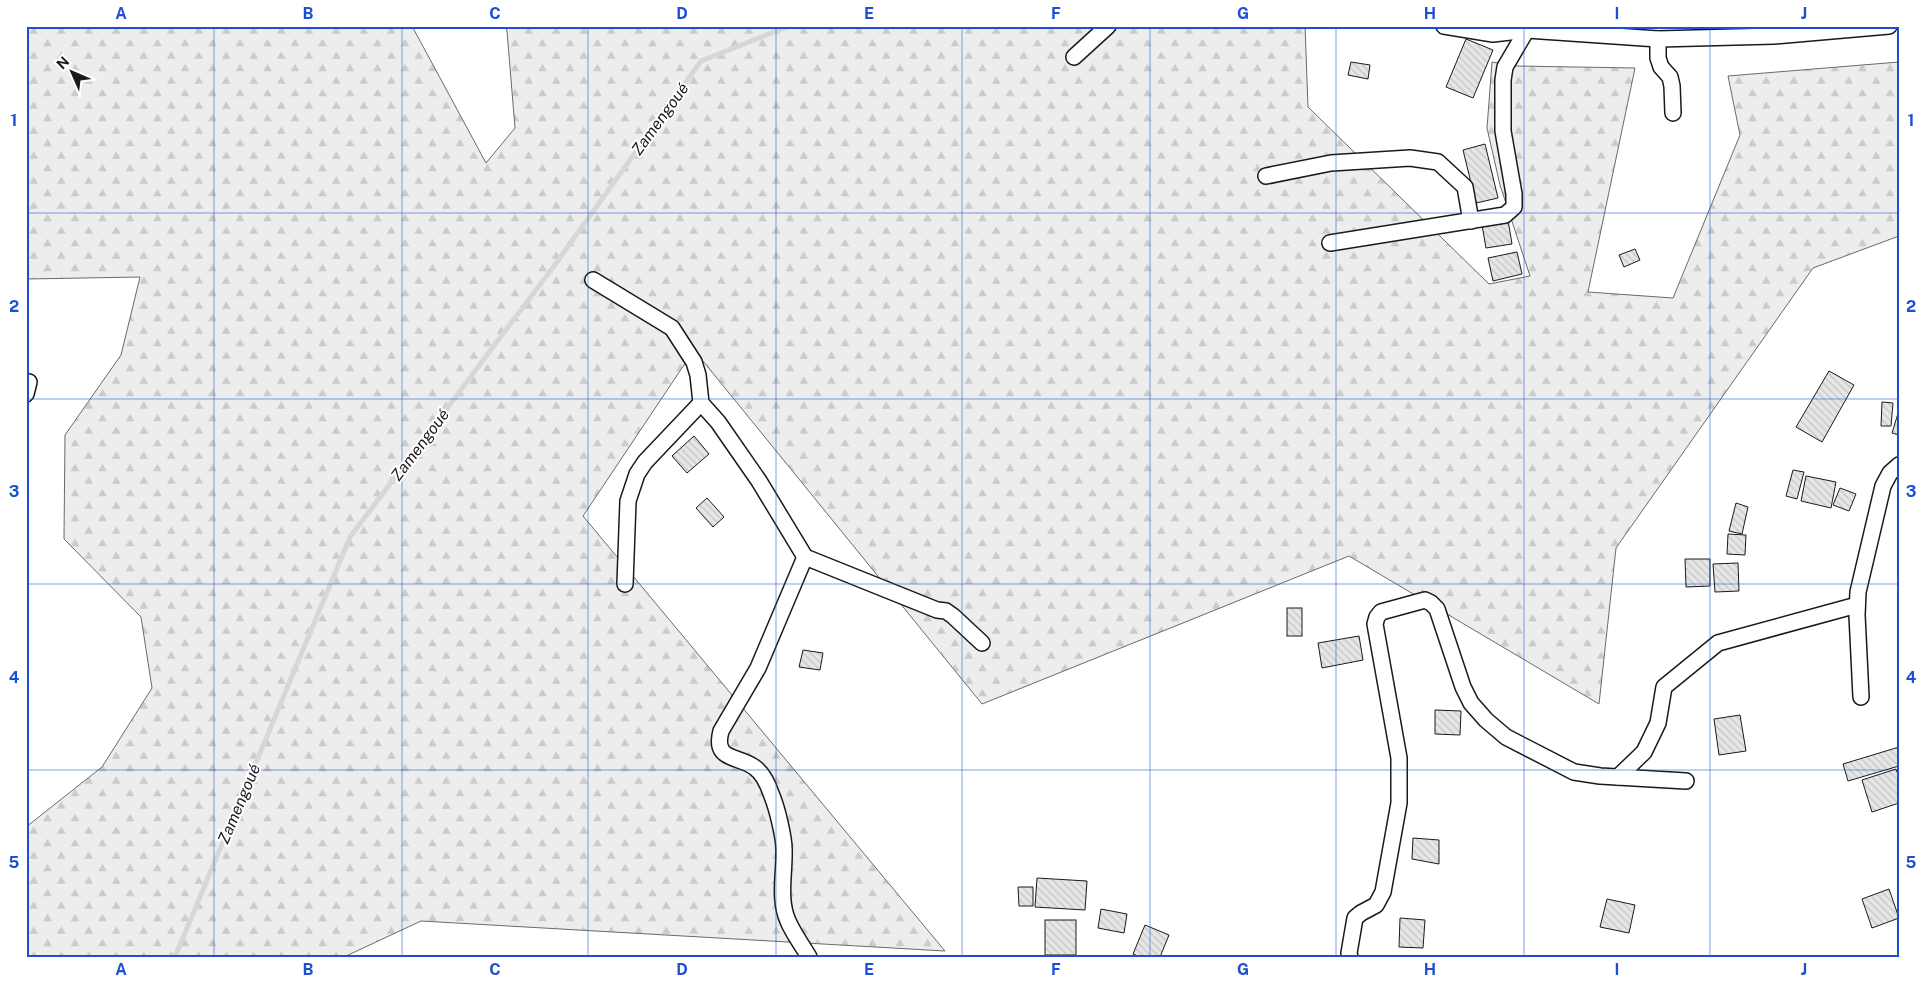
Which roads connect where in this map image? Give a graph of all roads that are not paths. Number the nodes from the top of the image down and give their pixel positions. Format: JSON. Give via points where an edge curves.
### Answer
{"nodes":[{"id":1,"x":1108,"y":26,"type":"edge"},
{"id":2,"x":1444,"y":26,"type":"edge"},
{"id":3,"x":1889,"y":26,"type":"edge"},
{"id":4,"x":1870,"y":27,"type":"edge"},
{"id":5,"x":1528,"y":28,"type":"edge"},
{"id":6,"x":1658,"y":39,"type":"junction"},
{"id":7,"x":1074,"y":57,"type":"dead end"},
{"id":8,"x":1673,"y":113,"type":"dead end"},
{"id":9,"x":1266,"y":176,"type":"dead end"},
{"id":10,"x":1471,"y":221,"type":"junction"},
{"id":11,"x":1330,"y":243,"type":"dead end"},
{"id":12,"x":593,"y":280,"type":"dead end"},
{"id":13,"x":701,"y":403,"type":"junction"},
{"id":14,"x":1899,"y":465,"type":"edge"},
{"id":15,"x":805,"y":557,"type":"junction"},
{"id":16,"x":625,"y":584,"type":"dead end"},
{"id":17,"x":1857,"y":606,"type":"junction"},
{"id":18,"x":982,"y":643,"type":"dead end"},
{"id":19,"x":1861,"y":697,"type":"dead end"},
{"id":20,"x":1618,"y":777,"type":"junction"},
{"id":21,"x":1686,"y":781,"type":"dead end"},
{"id":22,"x":810,"y":957,"type":"edge"},
{"id":23,"x":1350,"y":957,"type":"edge"}],
"edges":[{"from":1,"to":7,"type":"street"},
{"from":2,"to":5,"type":"street","via":[[1493,34]]},
{"from":3,"to":4,"type":"street"},
{"from":4,"to":6,"type":"street","via":[[1774,36]]},
{"from":5,"to":6,"type":"street"},
{"from":5,"to":10,"type":"street","via":[[1505,67],[1503,80],[1503,131],[1514,207],[1506,215]]},
{"from":6,"to":8,"type":"street","via":[[1658,58],[1672,86]]},
{"from":9,"to":10,"type":"street","via":[[1331,163],[1410,158],[1438,162],[1465,187]]},
{"from":10,"to":11,"type":"street"},
{"from":12,"to":13,"type":"street","via":[[672,328],[694,362]]},
{"from":13,"to":15,"type":"street","via":[[760,481]]},
{"from":13,"to":16,"type":"street","via":[[646,462],[631,487]]},
{"from":14,"to":17,"type":"street","via":[[1890,473],[1884,486]]},
{"from":15,"to":18,"type":"street","via":[[946,611]]},
{"from":15,"to":22,"type":"street","via":[[758,668],[721,731],[719,741],[726,755],[755,768],[773,797],[784,846],[784,908],[788,921]]},
{"from":17,"to":19,"type":"street"},
{"from":17,"to":20,"type":"street","via":[[1718,643],[1664,687],[1658,723],[1644,752]]},
{"from":20,"to":21,"type":"street"},
{"from":20,"to":23,"type":"street","via":[[1574,772],[1506,737],[1486,720],[1471,703],[1463,686],[1437,610],[1431,603],[1425,600],[1381,612],[1375,624],[1399,758],[1399,803],[1383,892],[1376,905],[1355,918]]}]}
